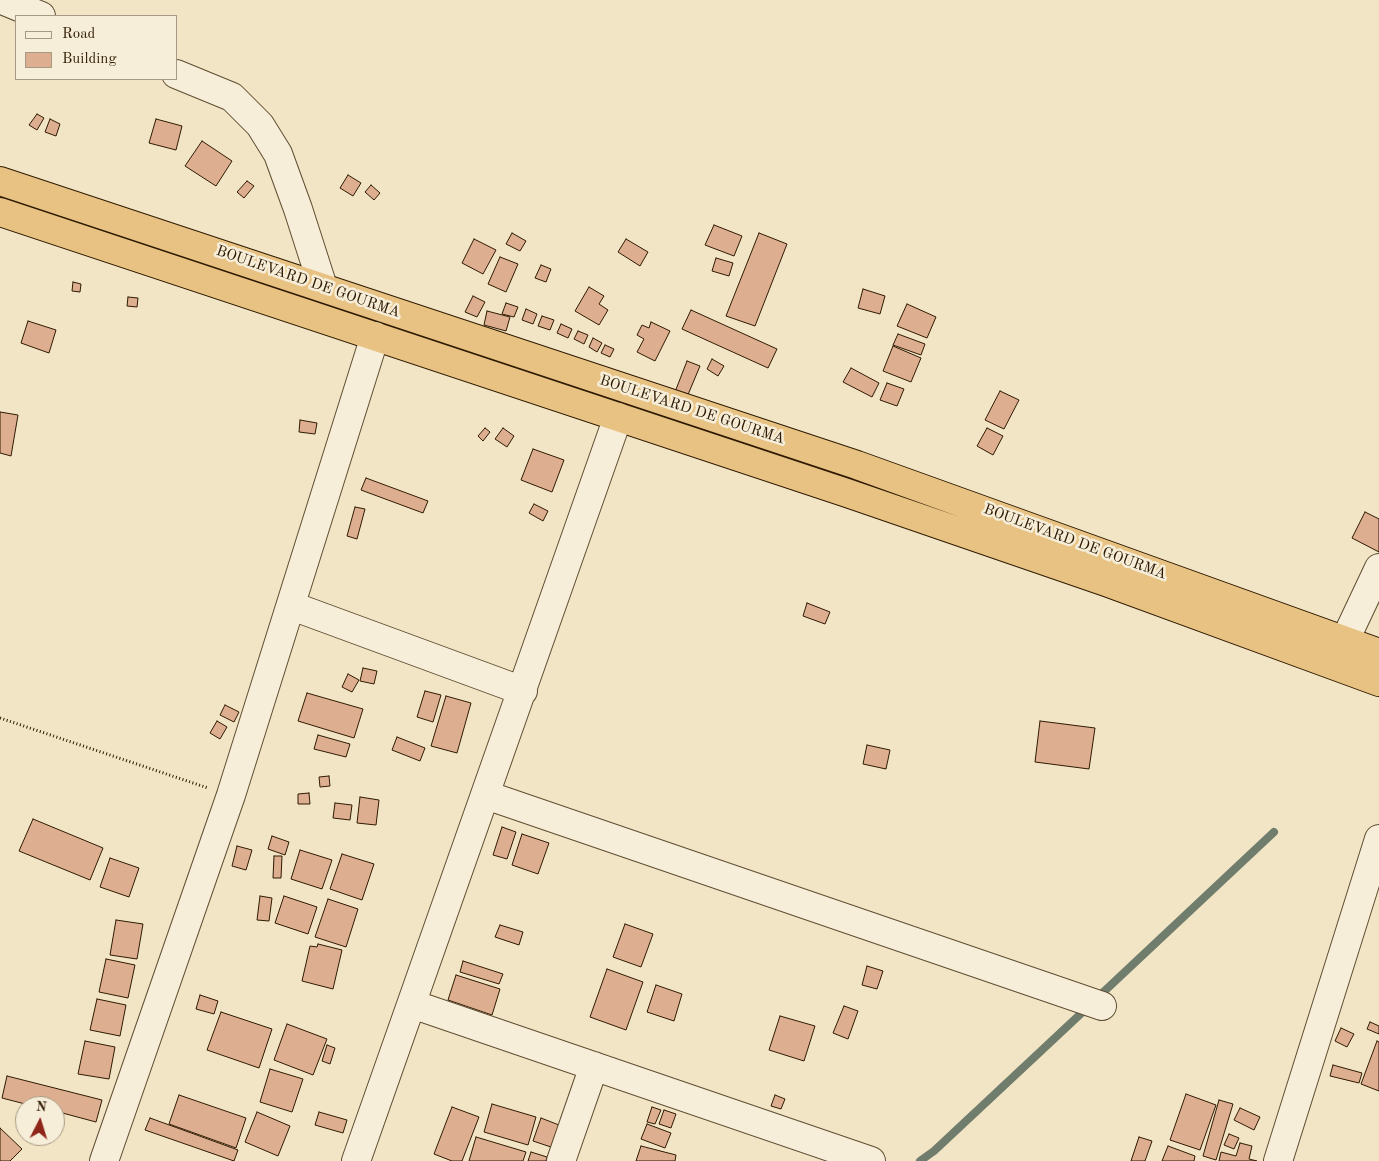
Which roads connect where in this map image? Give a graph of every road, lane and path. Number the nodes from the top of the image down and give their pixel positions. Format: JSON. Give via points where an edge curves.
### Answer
{"nodes":[{"id":1,"x":2,"y":0,"type":"edge"},
{"id":2,"x":39,"y":15,"type":"edge"},
{"id":3,"x":178,"y":75,"type":"edge"},
{"id":4,"x":0,"y":181,"type":"edge"},
{"id":5,"x":0,"y":212,"type":"edge"},
{"id":6,"x":323,"y":287,"type":"junction"},
{"id":7,"x":383,"y":308,"type":"junction"},
{"id":8,"x":375,"y":336,"type":"junction"},
{"id":9,"x":618,"y":417,"type":"junction"},
{"id":10,"x":1379,"y":568,"type":"edge"},
{"id":11,"x":292,"y":606,"type":"junction"},
{"id":12,"x":1345,"y":640,"type":"junction"},
{"id":13,"x":1379,"y":653,"type":"edge"},
{"id":14,"x":1379,"y":682,"type":"edge"},
{"id":15,"x":523,"y":691,"type":"junction"},
{"id":16,"x":0,"y":718,"type":"edge"},
{"id":17,"x":231,"y":795,"type":"junction"},
{"id":18,"x":486,"y":795,"type":"junction"},
{"id":19,"x":1379,"y":839,"type":"edge"},
{"id":20,"x":412,"y":1004,"type":"junction"},
{"id":21,"x":1102,"y":1006,"type":"dead end"},
{"id":22,"x":594,"y":1066,"type":"junction"},
{"id":23,"x":104,"y":1161,"type":"edge"},
{"id":24,"x":356,"y":1161,"type":"edge"},
{"id":25,"x":561,"y":1161,"type":"edge"},
{"id":26,"x":871,"y":1161,"type":"edge"},
{"id":27,"x":1278,"y":1161,"type":"edge"}],
"edges":[{"from":1,"to":2,"type":"street"},
{"from":3,"to":6,"type":"street","via":[[232,97],[260,125],[278,154]]},
{"from":4,"to":6,"type":"highway","name":"BOULEVARD DE GOURMA"},
{"from":5,"to":8,"type":"highway","name":"BOULEVARD DE GOURMA"},
{"from":6,"to":7,"type":"highway","name":"BOULEVARD DE GOURMA"},
{"from":7,"to":8,"type":"highway"},
{"from":7,"to":12,"type":"highway","name":"BOULEVARD DE GOURMA","via":[[875,472]]},
{"from":8,"to":9,"type":"highway","name":"BOULEVARD DE GOURMA"},
{"from":8,"to":11,"type":"street"},
{"from":9,"to":14,"type":"highway","name":"BOULEVARD DE GOURMA","via":[[1106,582]]},
{"from":9,"to":15,"type":"street"},
{"from":10,"to":12,"type":"street"},
{"from":11,"to":15,"type":"street"},
{"from":11,"to":17,"type":"street"},
{"from":12,"to":13,"type":"highway","name":"BOULEVARD DE GOURMA"},
{"from":15,"to":18,"type":"street"},
{"from":16,"to":17,"type":"path"},
{"from":17,"to":23,"type":"street"},
{"from":18,"to":20,"type":"street"},
{"from":18,"to":21,"type":"street"},
{"from":19,"to":27,"type":"street"},
{"from":20,"to":22,"type":"street"},
{"from":20,"to":24,"type":"street"},
{"from":22,"to":25,"type":"street"},
{"from":22,"to":26,"type":"street"}]}
